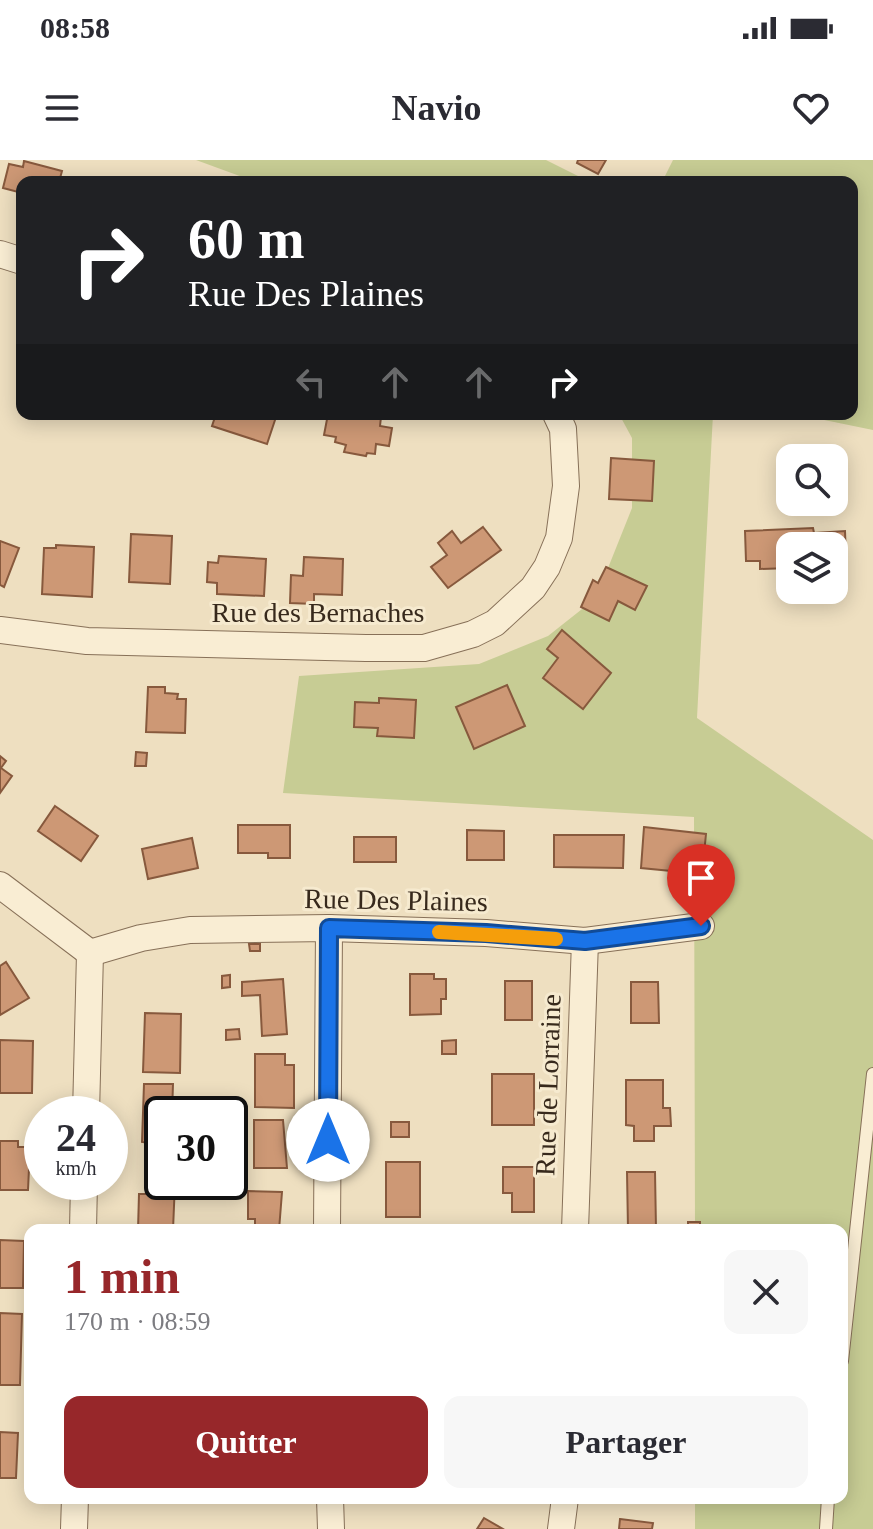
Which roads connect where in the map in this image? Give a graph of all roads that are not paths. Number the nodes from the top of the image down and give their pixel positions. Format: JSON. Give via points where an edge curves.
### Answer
{"nodes":[{"id":1,"x":559,"y":420,"type":"edge"},
{"id":2,"x":0,"y":630,"type":"edge"},
{"id":3,"x":0,"y":885,"type":"edge"},
{"id":4,"x":701,"y":926,"type":"dead end"},
{"id":5,"x":329,"y":928,"type":"junction"},
{"id":6,"x":585,"y":941,"type":"junction"},
{"id":7,"x":90,"y":953,"type":"junction"},
{"id":8,"x":873,"y":1074,"type":"edge"},
{"id":9,"x":86,"y":1096,"type":"edge"},
{"id":10,"x":84,"y":1200,"type":"edge"},
{"id":11,"x":83,"y":1224,"type":"edge"},
{"id":12,"x":327,"y":1224,"type":"edge"},
{"id":13,"x":575,"y":1224,"type":"edge"},
{"id":14,"x":848,"y":1305,"type":"edge"},
{"id":15,"x":75,"y":1504,"type":"edge"},
{"id":16,"x":330,"y":1504,"type":"edge"},
{"id":17,"x":564,"y":1504,"type":"edge"},
{"id":18,"x":828,"y":1504,"type":"edge"},
{"id":19,"x":74,"y":1529,"type":"edge"},
{"id":20,"x":331,"y":1529,"type":"edge"},
{"id":21,"x":561,"y":1529,"type":"edge"},
{"id":22,"x":826,"y":1529,"type":"edge"}],
"edges":[{"from":1,"to":2,"type":"street","name":"Rue des Bernaches","via":[[566,486],[559,538],[533,588],[495,623],[473,634],[424,648],[366,648],[87,641]]},
{"from":3,"to":7,"type":"street"},
{"from":4,"to":6,"type":"street","name":"Rue Des Plaines"},
{"from":5,"to":6,"type":"street","name":"Rue Des Plaines"},
{"from":5,"to":7,"type":"street","name":"Rue Des Plaines","via":[[190,930]]},
{"from":5,"to":12,"type":"street"},
{"from":6,"to":13,"type":"street","name":"Rue de Lorraine"},
{"from":7,"to":9,"type":"street"},
{"from":8,"to":14,"type":"lane"},
{"from":10,"to":11,"type":"street"},
{"from":15,"to":19,"type":"street"},
{"from":16,"to":20,"type":"street"},
{"from":17,"to":21,"type":"street"},
{"from":18,"to":22,"type":"lane"}]}
